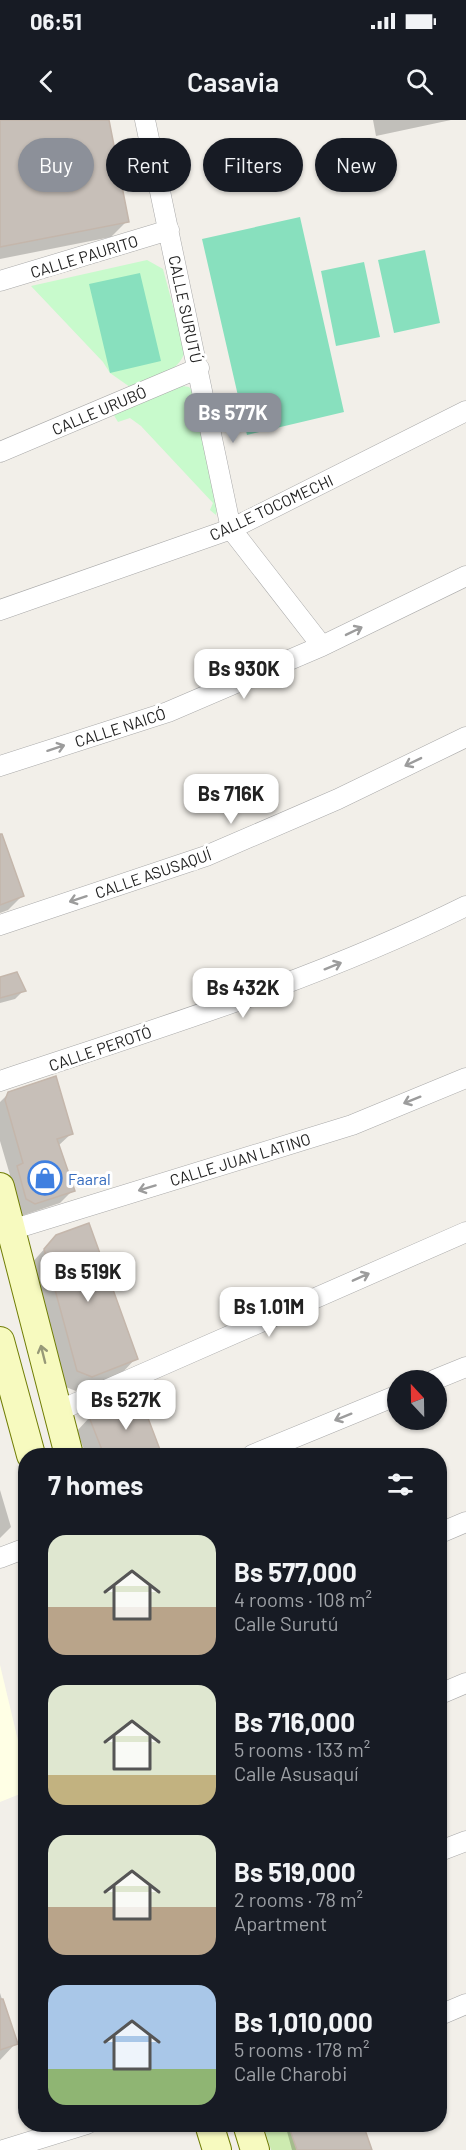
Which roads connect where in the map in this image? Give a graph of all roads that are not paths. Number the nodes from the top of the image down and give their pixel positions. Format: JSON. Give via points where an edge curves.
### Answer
{"nodes":[{"id":1,"x":144,"y":120,"type":"edge"},
{"id":2,"x":169,"y":230,"type":"junction"},
{"id":3,"x":0,"y":281,"type":"edge"},
{"id":4,"x":199,"y":368,"type":"junction"},
{"id":5,"x":466,"y":411,"type":"edge"},
{"id":6,"x":0,"y":452,"type":"edge"},
{"id":7,"x":231,"y":529,"type":"junction"},
{"id":8,"x":466,"y":576,"type":"edge"},
{"id":9,"x":0,"y":610,"type":"edge"},
{"id":10,"x":322,"y":646,"type":"junction"},
{"id":11,"x":466,"y":737,"type":"edge"},
{"id":12,"x":0,"y":766,"type":"edge"},
{"id":13,"x":466,"y":906,"type":"edge"},
{"id":14,"x":0,"y":925,"type":"edge"},
{"id":15,"x":466,"y":1078,"type":"edge"},
{"id":16,"x":0,"y":1081,"type":"edge"},
{"id":17,"x":0,"y":1187,"type":"edge"},
{"id":18,"x":11,"y":1230,"type":"junction"},
{"id":19,"x":466,"y":1232,"type":"edge"},
{"id":20,"x":2,"y":1358,"type":"edge"},
{"id":21,"x":466,"y":1367,"type":"edge"},
{"id":22,"x":447,"y":1375,"type":"edge"},
{"id":23,"x":387,"y":1400,"type":"edge"},
{"id":24,"x":59,"y":1417,"type":"junction"},
{"id":25,"x":29,"y":1448,"type":"edge"},
{"id":26,"x":62,"y":1448,"type":"edge"},
{"id":27,"x":67,"y":1448,"type":"edge"},
{"id":28,"x":269,"y":1448,"type":"edge"},
{"id":29,"x":466,"y":1522,"type":"edge"},
{"id":30,"x":447,"y":1530,"type":"edge"},
{"id":31,"x":18,"y":1551,"type":"edge"},
{"id":32,"x":0,"y":1558,"type":"edge"},
{"id":33,"x":466,"y":1683,"type":"edge"},
{"id":34,"x":447,"y":1691,"type":"edge"},
{"id":35,"x":466,"y":1840,"type":"edge"},
{"id":36,"x":447,"y":1848,"type":"edge"},
{"id":37,"x":466,"y":2004,"type":"edge"},
{"id":38,"x":447,"y":2012,"type":"edge"},
{"id":39,"x":61,"y":2132,"type":"edge"},
{"id":40,"x":249,"y":2132,"type":"edge"},
{"id":41,"x":3,"y":2150,"type":"edge"},
{"id":42,"x":255,"y":2150,"type":"edge"}],
"edges":[{"from":1,"to":2,"type":"street","name":"CALLE SURUTÚ"},
{"from":2,"to":3,"type":"street","name":"CALLE PAURITO"},
{"from":2,"to":4,"type":"street","name":"CALLE SURUTÚ"},
{"from":4,"to":6,"type":"street","name":"CALLE URUBÓ"},
{"from":4,"to":7,"type":"street","name":"CALLE SURUTÚ"},
{"from":5,"to":7,"type":"street","name":"CALLE TOCOMECHI"},
{"from":7,"to":9,"type":"street","name":"CALLE TOCOMECHI"},
{"from":7,"to":10,"type":"street","name":"CALLE SURUTÚ"},
{"from":10,"to":8,"type":"street","name":"CALLE NAICÓ","one_way":true},
{"from":12,"to":10,"type":"street","name":"CALLE NAICÓ","one_way":true,"via":[[168,712]]},
{"from":11,"to":14,"type":"street","name":"CALLE ASUSAQUÍ","one_way":true,"via":[[339,799],[206,856]]},
{"from":16,"to":13,"type":"street","name":"CALLE PEROTÓ","one_way":true,"via":[[292,983]]},
{"from":15,"to":18,"type":"street","name":"CALLE JUAN LATINO","one_way":true,"via":[[352,1125]]},
{"from":17,"to":18,"type":"main road"},
{"from":24,"to":18,"type":"main road","one_way":true},
{"from":24,"to":19,"type":"street","one_way":true},
{"from":20,"to":25,"type":"main road"},
{"from":21,"to":22,"type":"street"},
{"from":23,"to":28,"type":"street","one_way":true},
{"from":24,"to":26,"type":"main road"},
{"from":24,"to":27,"type":"main road"},
{"from":29,"to":30,"type":"street"},
{"from":31,"to":32,"type":"street"},
{"from":33,"to":34,"type":"street"},
{"from":35,"to":36,"type":"street"},
{"from":37,"to":38,"type":"street"},
{"from":39,"to":41,"type":"street"},
{"from":40,"to":42,"type":"main road"}]}
